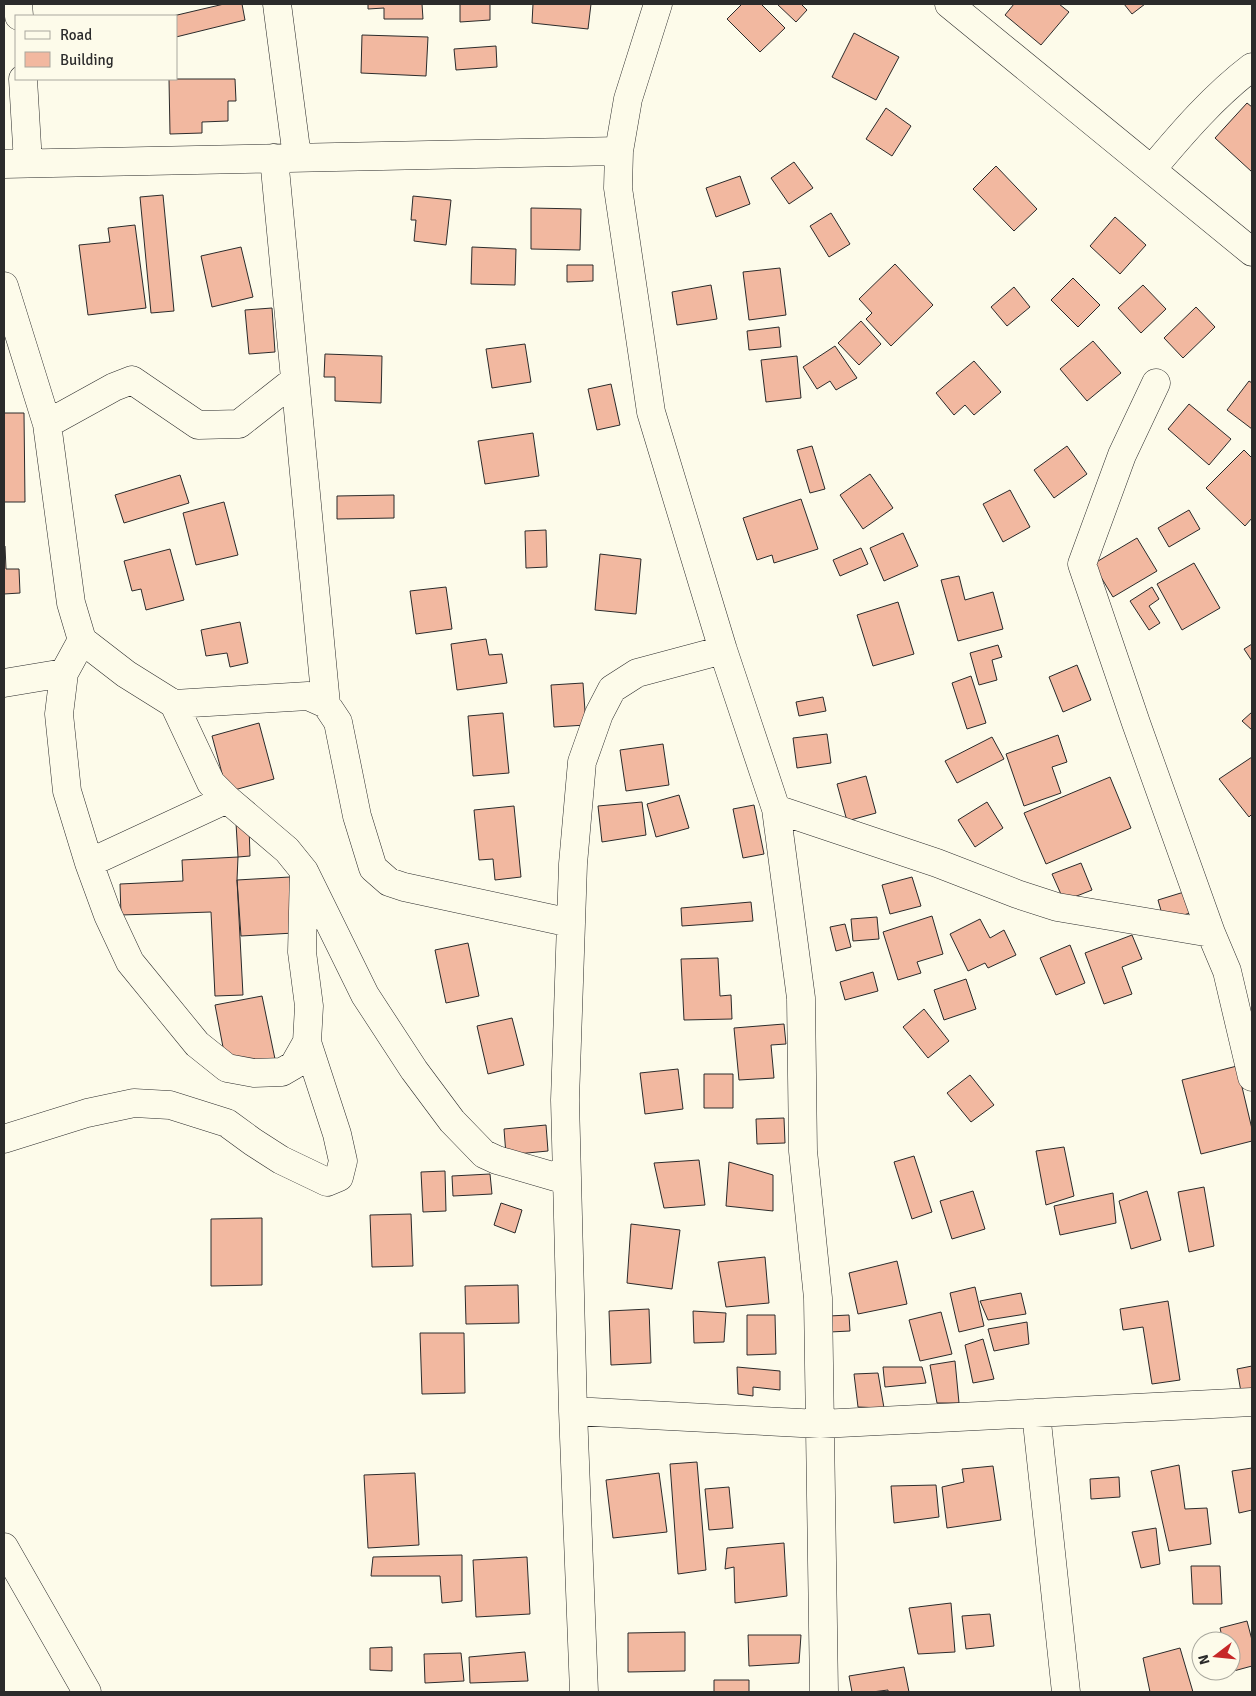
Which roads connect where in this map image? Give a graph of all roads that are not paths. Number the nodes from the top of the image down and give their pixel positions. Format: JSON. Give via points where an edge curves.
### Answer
{"nodes":[{"id":1,"x":277,"y":4,"type":"edge"},
{"id":2,"x":658,"y":4,"type":"edge"},
{"id":3,"x":960,"y":7,"type":"edge"},
{"id":4,"x":1252,"y":67,"type":"edge"},
{"id":5,"x":23,"y":80,"type":"edge"},
{"id":6,"x":619,"y":151,"type":"junction"},
{"id":7,"x":285,"y":158,"type":"junction"},
{"id":8,"x":16,"y":164,"type":"edge"},
{"id":9,"x":1152,"y":169,"type":"junction"},
{"id":10,"x":1252,"y":252,"type":"edge"},
{"id":11,"x":4,"y":286,"type":"edge"},
{"id":12,"x":295,"y":380,"type":"junction"},
{"id":13,"x":1156,"y":383,"type":"dead end"},
{"id":14,"x":47,"y":424,"type":"junction"},
{"id":15,"x":82,"y":640,"type":"junction"},
{"id":16,"x":723,"y":650,"type":"junction"},
{"id":17,"x":64,"y":674,"type":"junction"},
{"id":18,"x":4,"y":683,"type":"edge"},
{"id":19,"x":174,"y":704,"type":"junction"},
{"id":20,"x":326,"y":704,"type":"junction"},
{"id":21,"x":226,"y":799,"type":"junction"},
{"id":22,"x":776,"y":809,"type":"junction"},
{"id":23,"x":89,"y":863,"type":"junction"},
{"id":24,"x":304,"y":871,"type":"junction"},
{"id":25,"x":571,"y":923,"type":"junction"},
{"id":26,"x":1212,"y":933,"type":"junction"},
{"id":27,"x":307,"y":1042,"type":"junction"},
{"id":28,"x":1252,"y":1077,"type":"edge"},
{"id":29,"x":4,"y":1139,"type":"edge"},
{"id":30,"x":566,"y":1180,"type":"junction"},
{"id":31,"x":1252,"y":1402,"type":"edge"},
{"id":32,"x":573,"y":1411,"type":"junction"},
{"id":33,"x":1036,"y":1413,"type":"junction"},
{"id":34,"x":820,"y":1424,"type":"junction"},
{"id":35,"x":4,"y":1547,"type":"edge"},
{"id":36,"x":87,"y":1692,"type":"edge"},
{"id":37,"x":584,"y":1692,"type":"edge"},
{"id":38,"x":824,"y":1692,"type":"edge"},
{"id":39,"x":1066,"y":1692,"type":"edge"}],
"edges":[{"from":1,"to":7,"type":"street"},
{"from":2,"to":6,"type":"street","via":[[628,99]]},
{"from":3,"to":9,"type":"street"},
{"from":4,"to":9,"type":"street","via":[[1197,116]]},
{"from":5,"to":8,"type":"street"},
{"from":6,"to":7,"type":"street"},
{"from":6,"to":16,"type":"street","via":[[618,188],[651,412]]},
{"from":7,"to":8,"type":"street"},
{"from":7,"to":12,"type":"street"},
{"from":9,"to":10,"type":"street"},
{"from":11,"to":14,"type":"street"},
{"from":12,"to":14,"type":"street","via":[[239,424],[198,425],[132,380]]},
{"from":12,"to":20,"type":"street"},
{"from":13,"to":26,"type":"street","via":[[1122,455],[1082,564]]},
{"from":14,"to":15,"type":"street","via":[[71,604]]},
{"from":15,"to":17,"type":"street"},
{"from":15,"to":19,"type":"street","via":[[126,674]]},
{"from":16,"to":22,"type":"street"},
{"from":16,"to":25,"type":"street","via":[[637,674],[612,689],[599,714],[582,762],[572,864]]},
{"from":17,"to":18,"type":"street"},
{"from":17,"to":23,"type":"street","via":[[59,714],[67,791]]},
{"from":19,"to":20,"type":"street","via":[[308,696]]},
{"from":19,"to":21,"type":"street","via":[[211,783]]},
{"from":20,"to":25,"type":"street","via":[[338,722],[357,816],[373,868],[389,882],[404,887]]},
{"from":21,"to":23,"type":"street"},
{"from":21,"to":24,"type":"street","via":[[288,850]]},
{"from":22,"to":26,"type":"street","via":[[1058,907]]},
{"from":22,"to":34,"type":"street","via":[[801,998],[803,1150],[818,1298]]},
{"from":23,"to":27,"type":"street","via":[[130,962],[197,1044],[227,1068],[254,1073],[282,1072],[294,1065]]},
{"from":24,"to":27,"type":"street","via":[[302,952],[309,1006]]},
{"from":24,"to":30,"type":"street","via":[[366,995],[414,1070],[452,1121],[484,1154]]},
{"from":25,"to":30,"type":"street","via":[[565,1100]]},
{"from":26,"to":28,"type":"street","via":[[1227,971]]},
{"from":27,"to":29,"type":"street","via":[[343,1161],[339,1177],[327,1182],[281,1160],[227,1123],[170,1104],[134,1103],[87,1113]]},
{"from":30,"to":32,"type":"street"},
{"from":31,"to":33,"type":"street"},
{"from":32,"to":34,"type":"street"},
{"from":32,"to":37,"type":"street"},
{"from":33,"to":34,"type":"street"},
{"from":33,"to":39,"type":"street"},
{"from":34,"to":38,"type":"street"},
{"from":35,"to":36,"type":"street"}]}
